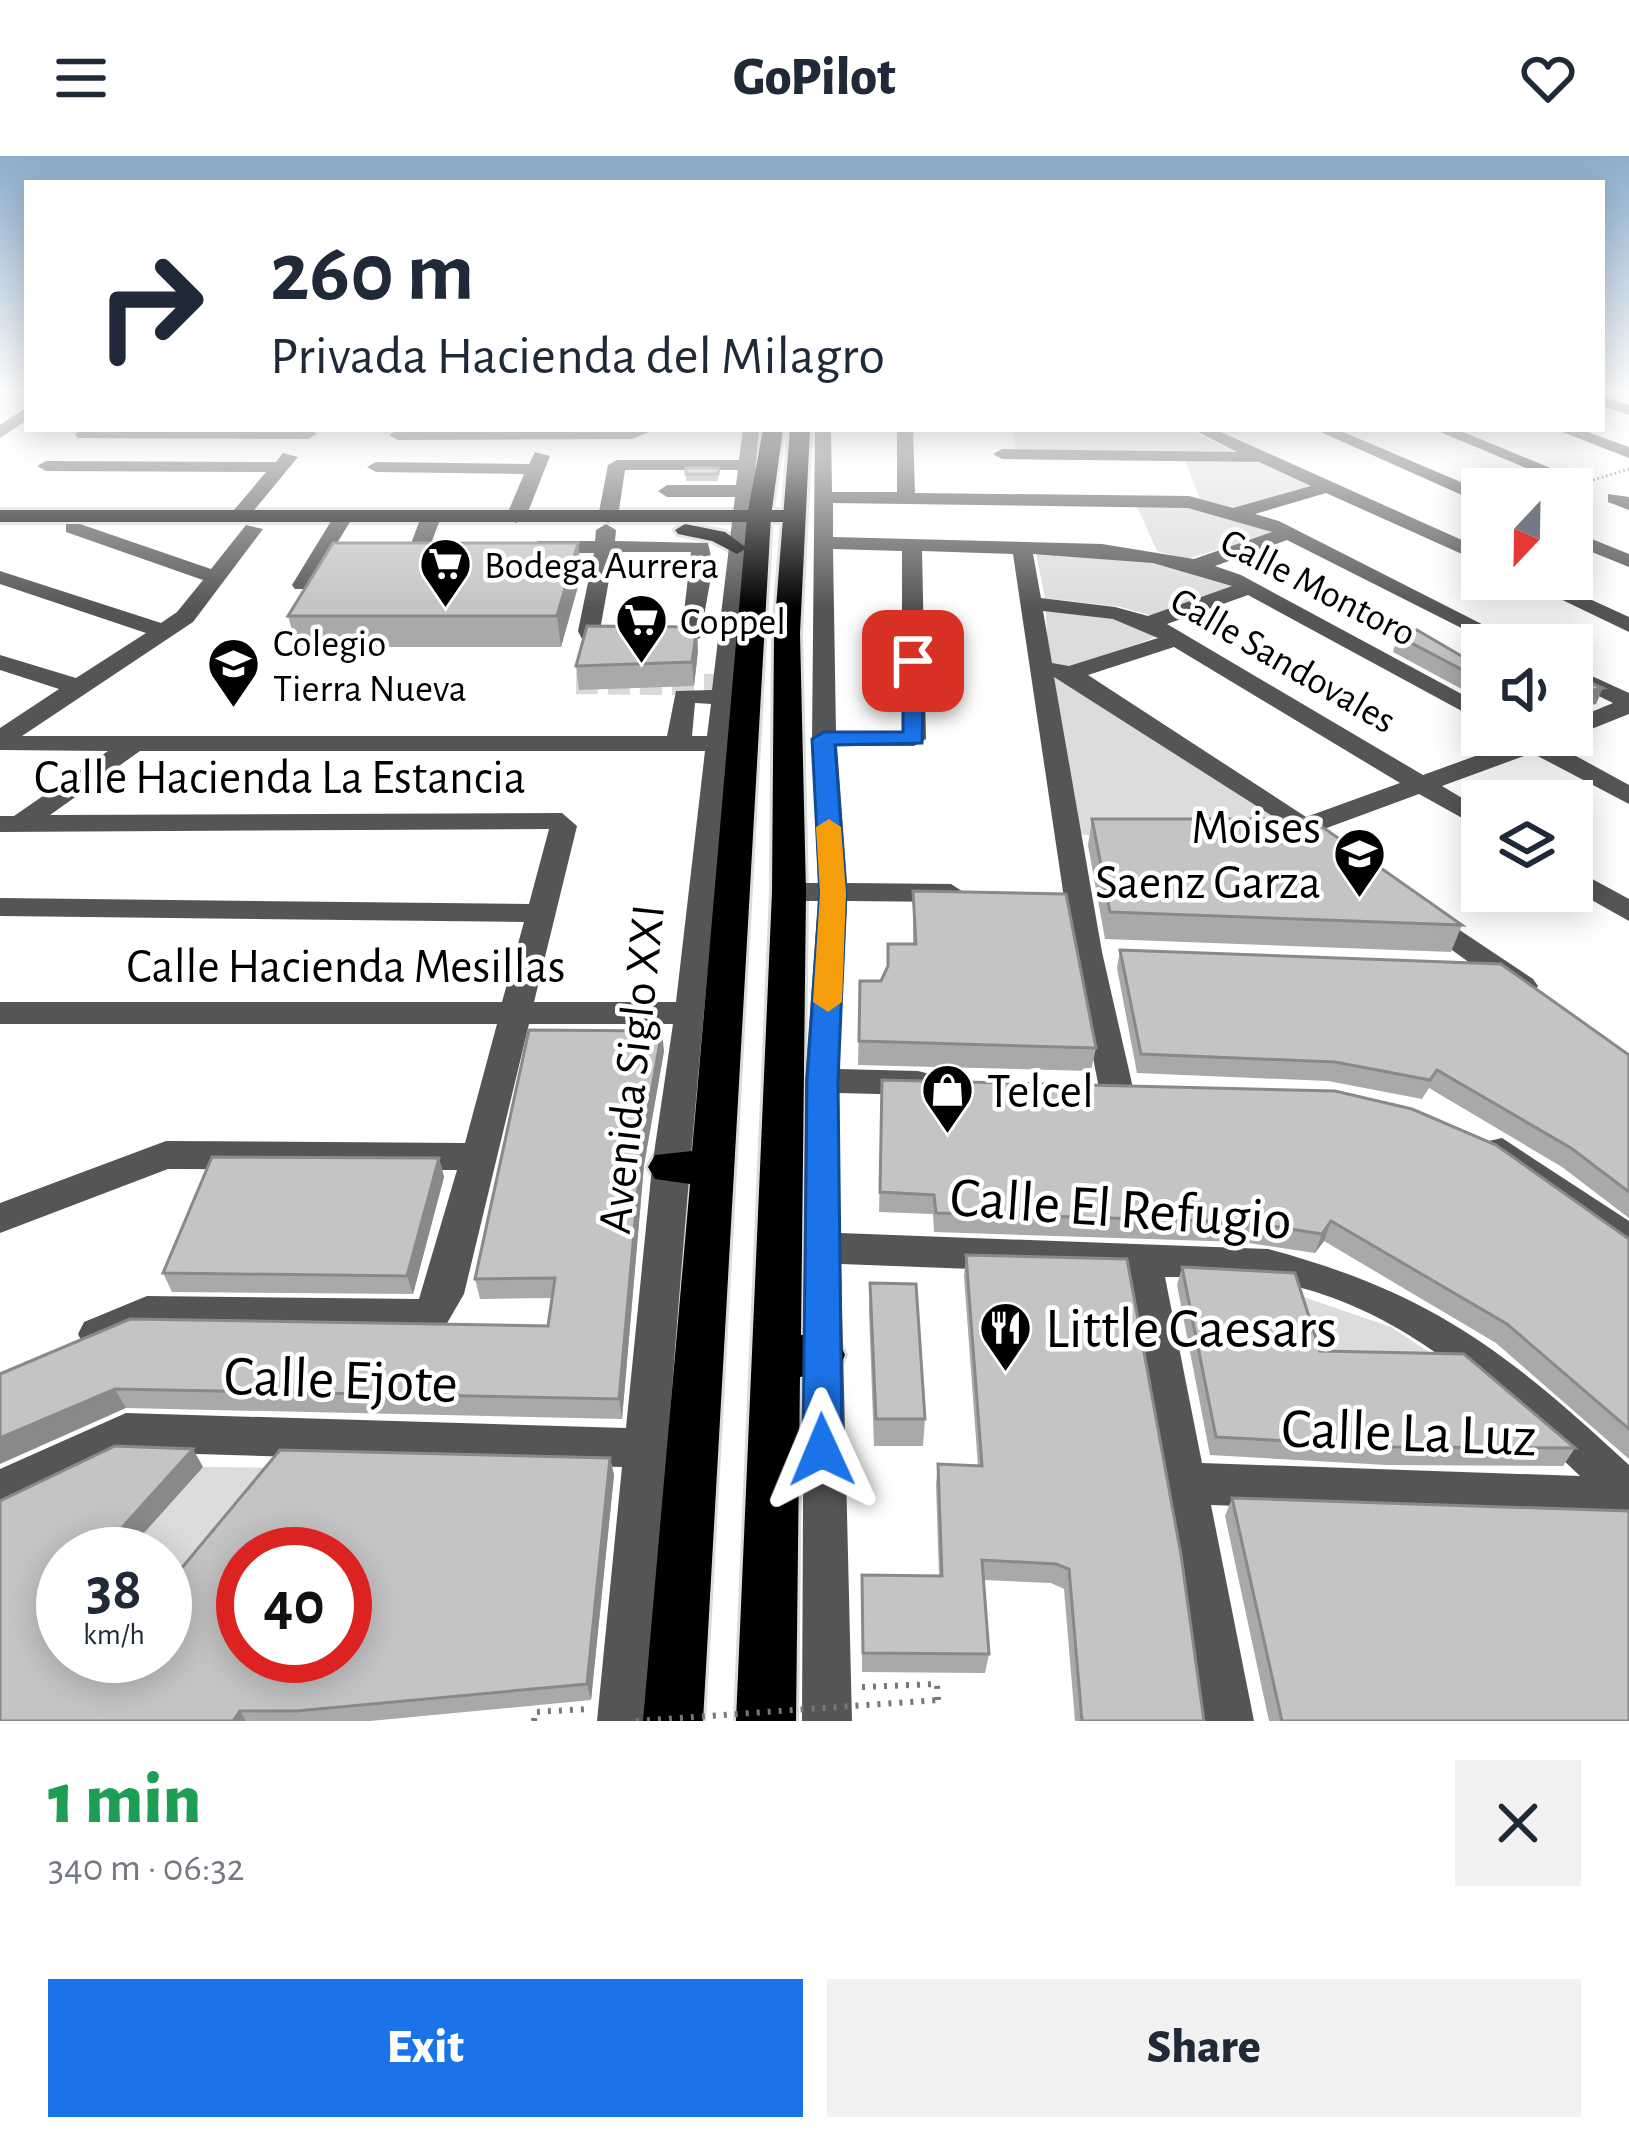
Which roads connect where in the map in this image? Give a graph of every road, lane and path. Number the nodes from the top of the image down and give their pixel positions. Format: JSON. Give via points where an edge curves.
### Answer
{"nodes":[{"id":1,"x":51,"y":462,"type":"edge"},
{"id":2,"x":284,"y":462,"type":"edge"},
{"id":3,"x":379,"y":462,"type":"edge"},
{"id":4,"x":539,"y":462,"type":"edge"},
{"id":5,"x":905,"y":462,"type":"edge"},
{"id":6,"x":1004,"y":462,"type":"edge"},
{"id":7,"x":1174,"y":462,"type":"edge"},
{"id":8,"x":1273,"y":462,"type":"edge"},
{"id":9,"x":1399,"y":462,"type":"edge"},
{"id":10,"x":672,"y":465,"type":"junction"},
{"id":11,"x":46,"y":466,"type":"junction"},
{"id":12,"x":280,"y":467,"type":"junction"},
{"id":13,"x":376,"y":467,"type":"junction"},
{"id":14,"x":535,"y":470,"type":"junction"},
{"id":15,"x":1629,"y":470,"type":"edge"},
{"id":16,"x":1593,"y":480,"type":"edge"},
{"id":17,"x":26,"y":484,"type":"dead end"},
{"id":18,"x":364,"y":485,"type":"dead end"},
{"id":19,"x":1328,"y":487,"type":"junction"},
{"id":20,"x":1461,"y":489,"type":"edge"},
{"id":21,"x":1593,"y":489,"type":"edge"},
{"id":22,"x":667,"y":491,"type":"junction"},
{"id":23,"x":770,"y":492,"type":"edge"},
{"id":24,"x":906,"y":496,"type":"junction"},
{"id":25,"x":1013,"y":498,"type":"junction"},
{"id":26,"x":1622,"y":501,"type":"edge"},
{"id":27,"x":1189,"y":502,"type":"junction"},
{"id":28,"x":1238,"y":513,"type":"junction"},
{"id":29,"x":0,"y":516,"type":"edge"},
{"id":30,"x":662,"y":516,"type":"junction"},
{"id":31,"x":516,"y":517,"type":"junction"},
{"id":32,"x":246,"y":523,"type":"junction"},
{"id":33,"x":339,"y":523,"type":"junction"},
{"id":34,"x":692,"y":523,"type":"junction"},
{"id":35,"x":1138,"y":526,"type":"junction"},
{"id":36,"x":0,"y":528,"type":"edge"},
{"id":37,"x":73,"y":528,"type":"junction"},
{"id":38,"x":1286,"y":534,"type":"junction"},
{"id":39,"x":422,"y":539,"type":"junction"},
{"id":40,"x":606,"y":540,"type":"junction"},
{"id":41,"x":912,"y":545,"type":"junction"},
{"id":42,"x":442,"y":546,"type":"edge"},
{"id":43,"x":1593,"y":546,"type":"edge"},
{"id":44,"x":1461,"y":547,"type":"edge"},
{"id":45,"x":1022,"y":548,"type":"junction"},
{"id":46,"x":519,"y":556,"type":"edge"},
{"id":47,"x":1629,"y":561,"type":"edge"},
{"id":48,"x":1197,"y":565,"type":"junction"},
{"id":49,"x":0,"y":577,"type":"edge"},
{"id":50,"x":214,"y":577,"type":"junction"},
{"id":51,"x":302,"y":585,"type":"edge"},
{"id":52,"x":1248,"y":588,"type":"junction"},
{"id":53,"x":1575,"y":600,"type":"edge"},
{"id":54,"x":1032,"y":603,"type":"junction"},
{"id":55,"x":1149,"y":623,"type":"junction"},
{"id":56,"x":1469,"y":624,"type":"edge"},
{"id":57,"x":1629,"y":625,"type":"edge"},
{"id":58,"x":165,"y":632,"type":"junction"},
{"id":59,"x":1176,"y":639,"type":"junction"},
{"id":60,"x":0,"y":662,"type":"edge"},
{"id":61,"x":1039,"y":667,"type":"junction"},
{"id":62,"x":1070,"y":674,"type":"junction"},
{"id":63,"x":0,"y":680,"type":"edge"},
{"id":64,"x":42,"y":680,"type":"junction"},
{"id":65,"x":1593,"y":685,"type":"edge"},
{"id":66,"x":80,"y":686,"type":"junction"},
{"id":67,"x":724,"y":697,"type":"junction"},
{"id":68,"x":1461,"y":704,"type":"edge"},
{"id":69,"x":1629,"y":704,"type":"edge"},
{"id":70,"x":811,"y":720,"type":"junction"},
{"id":71,"x":1593,"y":720,"type":"edge"},
{"id":72,"x":0,"y":741,"type":"edge"},
{"id":73,"x":135,"y":743,"type":"junction"},
{"id":74,"x":679,"y":743,"type":"junction"},
{"id":75,"x":720,"y":744,"type":"junction"},
{"id":76,"x":1494,"y":756,"type":"edge"},
{"id":77,"x":1566,"y":756,"type":"edge"},
{"id":78,"x":1424,"y":785,"type":"junction"},
{"id":79,"x":1629,"y":796,"type":"edge"},
{"id":80,"x":1461,"y":808,"type":"edge"},
{"id":81,"x":1305,"y":827,"type":"junction"},
{"id":82,"x":7,"y":828,"type":"edge"},
{"id":83,"x":1343,"y":856,"type":"edge"},
{"id":84,"x":1593,"y":890,"type":"edge"},
{"id":85,"x":789,"y":892,"type":"junction"},
{"id":86,"x":833,"y":893,"type":"junction"},
{"id":87,"x":985,"y":893,"type":"edge"},
{"id":88,"x":1400,"y":898,"type":"edge"},
{"id":89,"x":0,"y":907,"type":"edge"},
{"id":90,"x":1629,"y":912,"type":"edge"},
{"id":91,"x":540,"y":913,"type":"junction"},
{"id":92,"x":1451,"y":966,"type":"edge"},
{"id":93,"x":1496,"y":968,"type":"junction"},
{"id":94,"x":1553,"y":1007,"type":"edge"},
{"id":95,"x":0,"y":1013,"type":"edge"},
{"id":96,"x":515,"y":1013,"type":"junction"},
{"id":97,"x":691,"y":1013,"type":"junction"},
{"id":98,"x":822,"y":1081,"type":"junction"},
{"id":99,"x":958,"y":1084,"type":"edge"},
{"id":100,"x":1071,"y":1087,"type":"edge"},
{"id":101,"x":1480,"y":1142,"type":"edge"},
{"id":102,"x":477,"y":1157,"type":"junction"},
{"id":103,"x":690,"y":1167,"type":"junction"},
{"id":104,"x":0,"y":1218,"type":"edge"},
{"id":105,"x":1629,"y":1241,"type":"edge"},
{"id":106,"x":822,"y":1248,"type":"junction"},
{"id":107,"x":1142,"y":1258,"type":"junction"},
{"id":108,"x":63,"y":1348,"type":"edge"},
{"id":109,"x":798,"y":1356,"type":"junction"},
{"id":110,"x":646,"y":1448,"type":"junction"},
{"id":111,"x":691,"y":1450,"type":"junction"},
{"id":112,"x":1184,"y":1483,"type":"junction"},
{"id":113,"x":0,"y":1491,"type":"edge"},
{"id":114,"x":1629,"y":1496,"type":"edge"},
{"id":115,"x":827,"y":1705,"type":"edge"},
{"id":116,"x":627,"y":1716,"type":"edge"},
{"id":117,"x":534,"y":1721,"type":"edge"},
{"id":118,"x":673,"y":1721,"type":"edge"},
{"id":119,"x":766,"y":1721,"type":"edge"},
{"id":120,"x":1229,"y":1721,"type":"edge"}],
"edges":[{"from":1,"to":11,"type":"street"},
{"from":2,"to":12,"type":"street"},
{"from":3,"to":13,"type":"street"},
{"from":4,"to":14,"type":"street"},
{"from":5,"to":24,"type":"street"},
{"from":6,"to":25,"type":"street"},
{"from":7,"to":27,"type":"street"},
{"from":8,"to":19,"type":"street"},
{"from":9,"to":20,"type":"street"},
{"from":10,"to":22,"type":"street"},
{"from":10,"to":23,"type":"street"},
{"from":10,"to":40,"type":"street","via":[[617,465]]},
{"from":11,"to":12,"type":"street"},
{"from":11,"to":17,"type":"street"},
{"from":12,"to":32,"type":"street"},
{"from":13,"to":14,"type":"street"},
{"from":13,"to":18,"type":"street"},
{"from":14,"to":31,"type":"street"},
{"from":15,"to":16,"type":"path"},
{"from":19,"to":28,"type":"street"},
{"from":19,"to":44,"type":"street"},
{"from":21,"to":26,"type":"path"},
{"from":22,"to":23,"type":"street"},
{"from":22,"to":30,"type":"street"},
{"from":23,"to":24,"type":"street"},
{"from":23,"to":34,"type":"main road"},
{"from":23,"to":34,"type":"main road","via":[[718,536]]},
{"from":23,"to":40,"type":"street"},
{"from":23,"to":40,"type":"street","via":[[692,632],[674,640],[591,635]]},
{"from":23,"to":41,"type":"street","name":"Calle Montoro"},
{"from":23,"to":67,"type":"street","name":"Avenida Siglo XXI"},
{"from":23,"to":70,"type":"highway"},
{"from":23,"to":103,"type":"highway","name":"Avenida Siglo XXI"},
{"from":24,"to":25,"type":"street"},
{"from":25,"to":35,"type":"street"},
{"from":27,"to":28,"type":"street"},
{"from":27,"to":35,"type":"street"},
{"from":28,"to":38,"type":"street"},
{"from":29,"to":32,"type":"main road"},
{"from":30,"to":34,"type":"main road"},
{"from":30,"to":40,"type":"main road"},
{"from":31,"to":39,"type":"main road"},
{"from":31,"to":40,"type":"main road"},
{"from":32,"to":33,"type":"main road"},
{"from":32,"to":37,"type":"main road"},
{"from":32,"to":50,"type":"street"},
{"from":33,"to":39,"type":"main road"},
{"from":33,"to":51,"type":"street"},
{"from":34,"to":40,"type":"main road"},
{"from":35,"to":45,"type":"street","name":"Calle Montoro"},
{"from":35,"to":48,"type":"street","name":"Calle Montoro"},
{"from":36,"to":37,"type":"main road"},
{"from":37,"to":50,"type":"street"},
{"from":38,"to":48,"type":"street"},
{"from":38,"to":56,"type":"street"},
{"from":39,"to":40,"type":"main road"},
{"from":39,"to":42,"type":"street"},
{"from":40,"to":46,"type":"street"},
{"from":41,"to":45,"type":"street","name":"Calle Montoro"},
{"from":41,"to":70,"type":"street","via":[[914,739]]},
{"from":43,"to":47,"type":"street"},
{"from":45,"to":54,"type":"street"},
{"from":48,"to":52,"type":"street","name":"Calle Montoro"},
{"from":49,"to":58,"type":"street"},
{"from":50,"to":58,"type":"street"},
{"from":52,"to":55,"type":"street"},
{"from":52,"to":68,"type":"street","name":"Calle Montoro"},
{"from":53,"to":57,"type":"street"},
{"from":54,"to":55,"type":"street","name":"Calle Sandovales"},
{"from":54,"to":61,"type":"street"},
{"from":55,"to":59,"type":"street","name":"Calle Sandovales"},
{"from":58,"to":66,"type":"street"},
{"from":59,"to":62,"type":"street"},
{"from":59,"to":78,"type":"street","name":"Calle Sandovales"},
{"from":60,"to":64,"type":"street"},
{"from":61,"to":62,"type":"street"},
{"from":61,"to":100,"type":"street","via":[[1128,1088]]},
{"from":62,"to":81,"type":"street"},
{"from":63,"to":64,"type":"street"},
{"from":64,"to":66,"type":"street"},
{"from":65,"to":69,"type":"street"},
{"from":66,"to":72,"type":"street"},
{"from":67,"to":74,"type":"street","via":[[684,696]]},
{"from":67,"to":75,"type":"street","name":"Avenida Siglo XXI"},
{"from":69,"to":71,"type":"street"},
{"from":70,"to":85,"type":"highway"},
{"from":70,"to":86,"type":"street"},
{"from":72,"to":73,"type":"street"},
{"from":73,"to":74,"type":"street"},
{"from":73,"to":82,"type":"street"},
{"from":74,"to":75,"type":"street"},
{"from":75,"to":97,"type":"street","name":"Avenida Siglo XXI"},
{"from":76,"to":78,"type":"street"},
{"from":77,"to":79,"type":"street"},
{"from":78,"to":80,"type":"street","name":"Calle Sandovales"},
{"from":78,"to":81,"type":"street"},
{"from":81,"to":83,"type":"street"},
{"from":82,"to":91,"type":"street","name":"Calle Hacienda La Estancia","via":[[560,821]]},
{"from":84,"to":90,"type":"street"},
{"from":85,"to":86,"type":"street"},
{"from":85,"to":109,"type":"highway"},
{"from":86,"to":87,"type":"street"},
{"from":86,"to":98,"type":"street"},
{"from":88,"to":93,"type":"street"},
{"from":89,"to":91,"type":"street"},
{"from":91,"to":96,"type":"street"},
{"from":92,"to":93,"type":"street"},
{"from":93,"to":94,"type":"street"},
{"from":95,"to":96,"type":"street","name":"Calle Hacienda Mesillas"},
{"from":96,"to":97,"type":"street","name":"Calle Hacienda Mesillas"},
{"from":96,"to":102,"type":"street"},
{"from":97,"to":103,"type":"street","name":"Avenida Siglo XXI"},
{"from":98,"to":99,"type":"street"},
{"from":98,"to":106,"type":"street"},
{"from":101,"to":105,"type":"street"},
{"from":102,"to":104,"type":"street","via":[[166,1155]]},
{"from":102,"to":108,"type":"street","via":[[444,1294],[431,1313],[147,1313]]},
{"from":103,"to":110,"type":"street","name":"Avenida Siglo XXI"},
{"from":103,"to":111,"type":"highway","name":"Avenida Siglo XXI"},
{"from":106,"to":107,"type":"street","name":"Calle El Refugio"},
{"from":106,"to":109,"type":"street"},
{"from":107,"to":112,"type":"street"},
{"from":107,"to":114,"type":"street","name":"Calle El Refugio","via":[[1268,1265],[1384,1300],[1454,1339]]},
{"from":109,"to":115,"type":"street"},
{"from":109,"to":119,"type":"highway"},
{"from":110,"to":111,"type":"street","name":"Calle Ejote"},
{"from":110,"to":113,"type":"street","name":"Calle Ejote","via":[[126,1432]]},
{"from":110,"to":116,"type":"street","name":"Avenida Siglo XXI"},
{"from":111,"to":118,"type":"highway","name":"Avenida Siglo XXI"},
{"from":112,"to":114,"type":"street","name":"Calle La Luz"},
{"from":112,"to":120,"type":"street"},
{"from":115,"to":116,"type":"path","bridge":true,"via":[[937,1684],[938,1700]]},
{"from":116,"to":117,"type":"path","via":[[535,1712]]}]}
